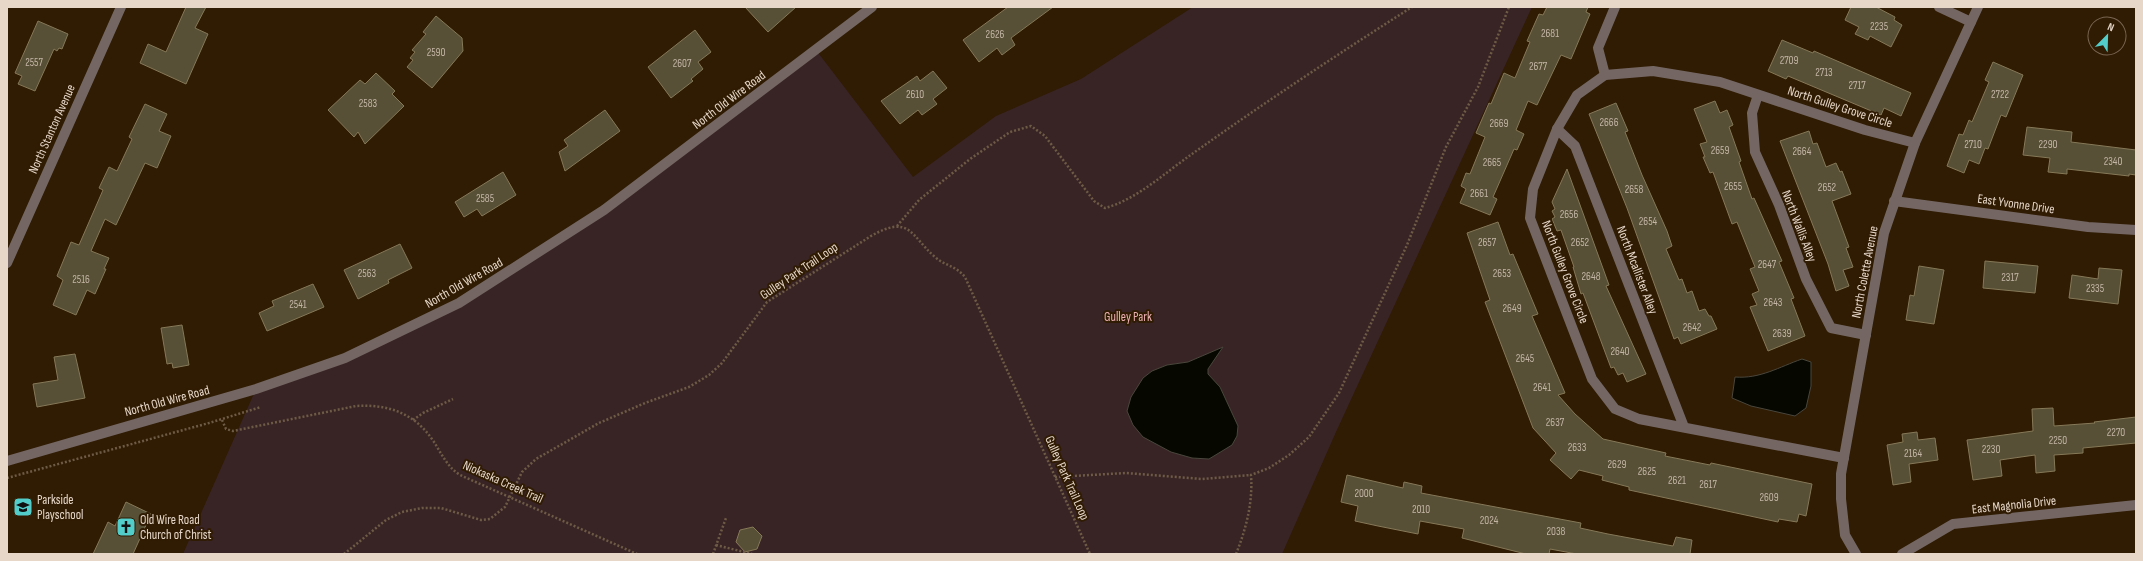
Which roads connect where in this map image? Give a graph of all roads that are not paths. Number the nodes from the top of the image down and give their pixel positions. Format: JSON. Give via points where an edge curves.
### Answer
{"nodes":[{"id":1,"x":120,"y":7,"type":"edge"},
{"id":2,"x":872,"y":7,"type":"edge"},
{"id":3,"x":1615,"y":7,"type":"edge"},
{"id":4,"x":1940,"y":7,"type":"edge"},
{"id":5,"x":1978,"y":7,"type":"edge"},
{"id":6,"x":1971,"y":22,"type":"junction"},
{"id":7,"x":1605,"y":75,"type":"junction"},
{"id":8,"x":1758,"y":95,"type":"junction"},
{"id":9,"x":1558,"y":128,"type":"junction"},
{"id":10,"x":1915,"y":143,"type":"junction"},
{"id":11,"x":1894,"y":201,"type":"junction"},
{"id":12,"x":2136,"y":230,"type":"edge"},
{"id":13,"x":11,"y":242,"type":"edge"},
{"id":14,"x":7,"y":262,"type":"edge"},
{"id":15,"x":1866,"y":335,"type":"junction"},
{"id":16,"x":1684,"y":427,"type":"junction"},
{"id":17,"x":1844,"y":458,"type":"junction"},
{"id":18,"x":7,"y":461,"type":"edge"},
{"id":19,"x":2136,"y":505,"type":"edge"},
{"id":20,"x":1856,"y":554,"type":"edge"},
{"id":21,"x":1902,"y":554,"type":"edge"}],
"edges":[{"from":1,"to":13,"type":"street","name":"North Stanton Avenue"},
{"from":2,"to":18,"type":"street","name":"North Old Wire Road","via":[[604,210],[459,303],[345,358],[256,389]]},
{"from":3,"to":7,"type":"street","via":[[1598,48]]},
{"from":4,"to":6,"type":"street"},
{"from":5,"to":6,"type":"street","name":"North Colette Avenue"},
{"from":6,"to":10,"type":"street","name":"North Colette Avenue"},
{"from":7,"to":8,"type":"street","name":"North Gulley Grove Circle","via":[[1653,71],[1720,82]]},
{"from":7,"to":9,"type":"street","name":"North Gulley Grove Circle","via":[[1577,95]]},
{"from":8,"to":10,"type":"street","name":"North Gulley Grove Circle","via":[[1865,130]]},
{"from":8,"to":15,"type":"street","name":"North Wallis Alley","via":[[1752,113],[1754,152],[1779,205],[1806,279],[1831,328]]},
{"from":9,"to":16,"type":"street","name":"North Mcallister Alley","via":[[1575,146]]},
{"from":9,"to":16,"type":"street","name":"North Gulley Grove Circle","via":[[1533,189],[1530,218],[1592,379],[1615,409],[1639,419]]},
{"from":10,"to":11,"type":"street","name":"North Colette Avenue"},
{"from":11,"to":12,"type":"street","name":"East Yvonne Drive","via":[[2088,227]]},
{"from":11,"to":15,"type":"street","name":"North Colette Avenue","via":[[1884,233]]},
{"from":13,"to":14,"type":"street","name":"North Stanton Avenue"},
{"from":15,"to":17,"type":"street","name":"North Colette Avenue"},
{"from":16,"to":17,"type":"street","name":"North Gulley Grove Circle"},
{"from":17,"to":20,"type":"street","name":"North Colette Avenue","via":[[1841,474],[1842,514],[1845,535]]},
{"from":19,"to":21,"type":"street","name":"East Magnolia Drive","via":[[1953,524]]}]}
